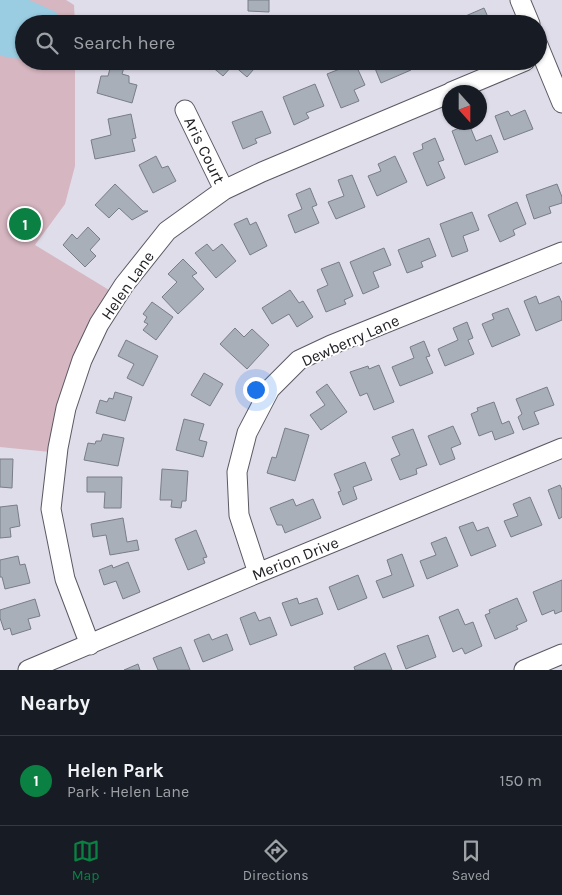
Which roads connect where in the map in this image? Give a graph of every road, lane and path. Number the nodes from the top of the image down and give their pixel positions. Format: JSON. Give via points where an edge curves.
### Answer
{"nodes":[{"id":1,"x":520,"y":0,"type":"edge"},
{"id":2,"x":526,"y":15,"type":"edge"},
{"id":3,"x":501,"y":70,"type":"edge"},
{"id":4,"x":544,"y":70,"type":"edge"},
{"id":5,"x":468,"y":85,"type":"edge"},
{"id":6,"x":442,"y":96,"type":"edge"},
{"id":7,"x":562,"y":103,"type":"edge"},
{"id":8,"x":185,"y":110,"type":"dead end"},
{"id":9,"x":224,"y":190,"type":"junction"},
{"id":10,"x":562,"y":252,"type":"edge"},
{"id":11,"x":562,"y":448,"type":"edge"},
{"id":12,"x":258,"y":573,"type":"junction"},
{"id":13,"x":90,"y":645,"type":"junction"},
{"id":14,"x":559,"y":661,"type":"edge"},
{"id":15,"x":28,"y":670,"type":"edge"},
{"id":16,"x":524,"y":670,"type":"edge"}],
"edges":[{"from":1,"to":2,"type":"street"},
{"from":3,"to":5,"type":"street","name":"Helen Lane"},
{"from":4,"to":7,"type":"street"},
{"from":6,"to":9,"type":"street","name":"Helen Lane"},
{"from":8,"to":9,"type":"street","name":"Aris Court"},
{"from":9,"to":13,"type":"street","name":"Helen Lane","via":[[167,231],[124,285],[99,324],[82,360],[66,408],[50,509],[65,579]]},
{"from":10,"to":12,"type":"street","name":"Dewberry Lane","via":[[307,356],[270,389],[247,433],[237,472],[239,515]]},
{"from":11,"to":12,"type":"street","name":"Merion Drive"},
{"from":12,"to":13,"type":"street","name":"Merion Drive"},
{"from":13,"to":15,"type":"street","name":"Merion Drive"},
{"from":14,"to":16,"type":"street"}]}
